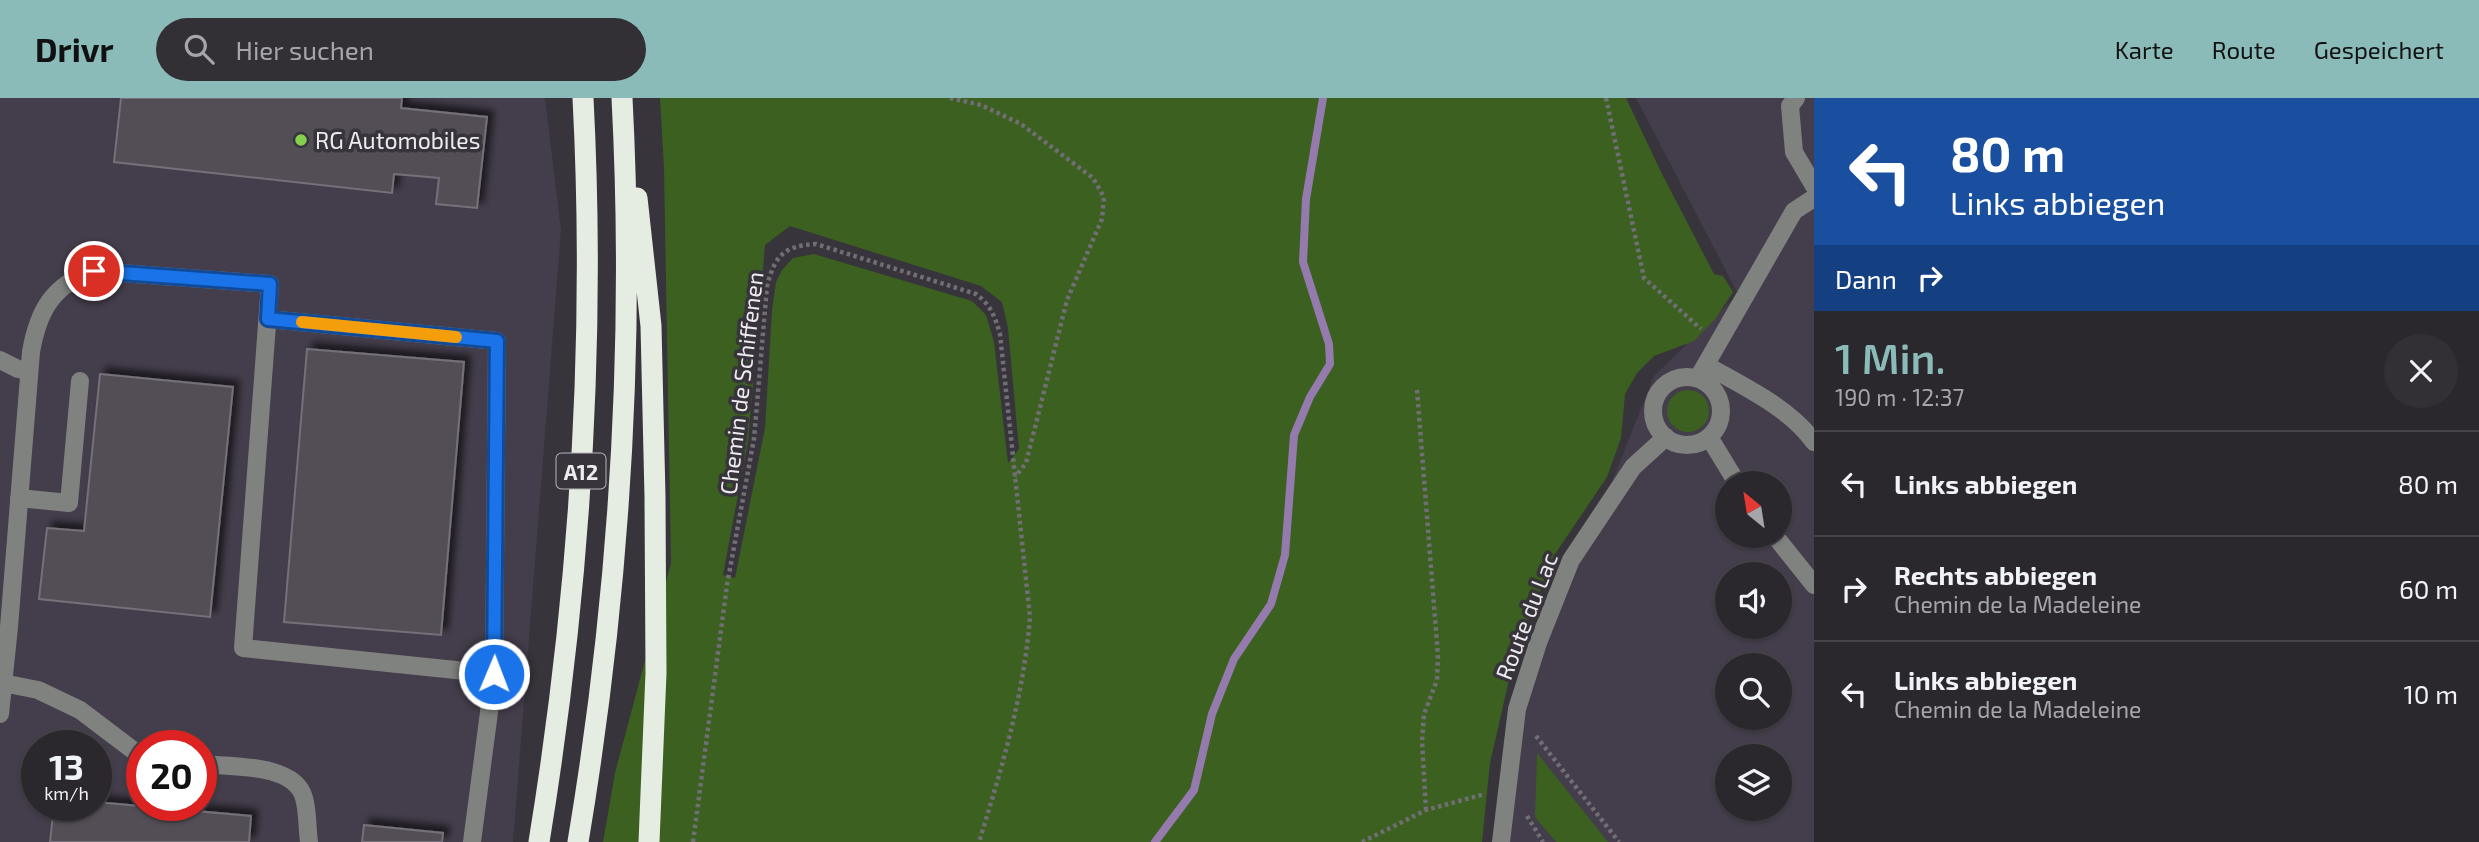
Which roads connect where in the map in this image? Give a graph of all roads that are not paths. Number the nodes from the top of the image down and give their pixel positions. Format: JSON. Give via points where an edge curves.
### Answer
{"nodes":[{"id":1,"x":583,"y":98,"type":"edge"},
{"id":2,"x":624,"y":98,"type":"edge"},
{"id":3,"x":1796,"y":98,"type":"edge"},
{"id":4,"x":1814,"y":186,"type":"edge"},
{"id":5,"x":1814,"y":198,"type":"edge"},
{"id":6,"x":268,"y":319,"type":"junction"},
{"id":7,"x":0,"y":360,"type":"edge"},
{"id":8,"x":29,"y":371,"type":"junction"},
{"id":9,"x":1702,"y":371,"type":"junction"},
{"id":10,"x":80,"y":381,"type":"dead end"},
{"id":11,"x":1666,"y":437,"type":"junction"},
{"id":12,"x":1709,"y":437,"type":"junction"},
{"id":13,"x":1814,"y":442,"type":"edge"},
{"id":14,"x":1730,"y":471,"type":"edge"},
{"id":15,"x":19,"y":498,"type":"junction"},
{"id":16,"x":1785,"y":548,"type":"edge"},
{"id":17,"x":1814,"y":585,"type":"edge"},
{"id":18,"x":2,"y":673,"type":"edge"},
{"id":19,"x":494,"y":674,"type":"junction"},
{"id":20,"x":0,"y":714,"type":"edge"},
{"id":21,"x":126,"y":745,"type":"edge"},
{"id":22,"x":217,"y":766,"type":"edge"},
{"id":23,"x":309,"y":842,"type":"edge"},
{"id":24,"x":472,"y":842,"type":"edge"},
{"id":25,"x":539,"y":842,"type":"edge"},
{"id":26,"x":579,"y":842,"type":"edge"},
{"id":27,"x":649,"y":842,"type":"edge"},
{"id":28,"x":1501,"y":842,"type":"edge"}],
"edges":[{"from":1,"to":25,"type":"highway","number":"A12","via":[[587,290],[582,457],[564,660]]},
{"from":2,"to":26,"type":"highway","number":"A12","via":[[626,290],[617,507],[602,675]]},
{"from":2,"to":27,"type":"highway","via":[[651,326],[656,673]]},
{"from":3,"to":4,"type":"street","via":[[1790,106],[1794,152]]},
{"from":5,"to":9,"type":"street","via":[[1794,211]]},
{"from":6,"to":8,"type":"street","via":[[270,284],[94,271],[69,281],[42,312]]},
{"from":6,"to":19,"type":"street","via":[[497,341]]},
{"from":6,"to":19,"type":"street","via":[[243,648]]},
{"from":7,"to":8,"type":"street"},
{"from":8,"to":15,"type":"street"},
{"from":9,"to":11,"type":"street","via":[[1671,381],[1657,395],[1654,419]]},
{"from":9,"to":12,"type":"street","via":[[1721,407],[1717,428]]},
{"from":9,"to":13,"type":"street","via":[[1769,402],[1804,428]]},
{"from":10,"to":15,"type":"street","via":[[69,503]]},
{"from":11,"to":12,"type":"street","via":[[1688,445]]},
{"from":11,"to":28,"type":"street","name":"Route du Lac","via":[[1633,467],[1571,560],[1517,709]]},
{"from":12,"to":14,"type":"street"},
{"from":15,"to":18,"type":"street"},
{"from":16,"to":17,"type":"street"},
{"from":18,"to":20,"type":"street"},
{"from":18,"to":21,"type":"street","via":[[80,710]]},
{"from":19,"to":24,"type":"street"},
{"from":22,"to":23,"type":"street","via":[[275,772],[298,784]]}]}
